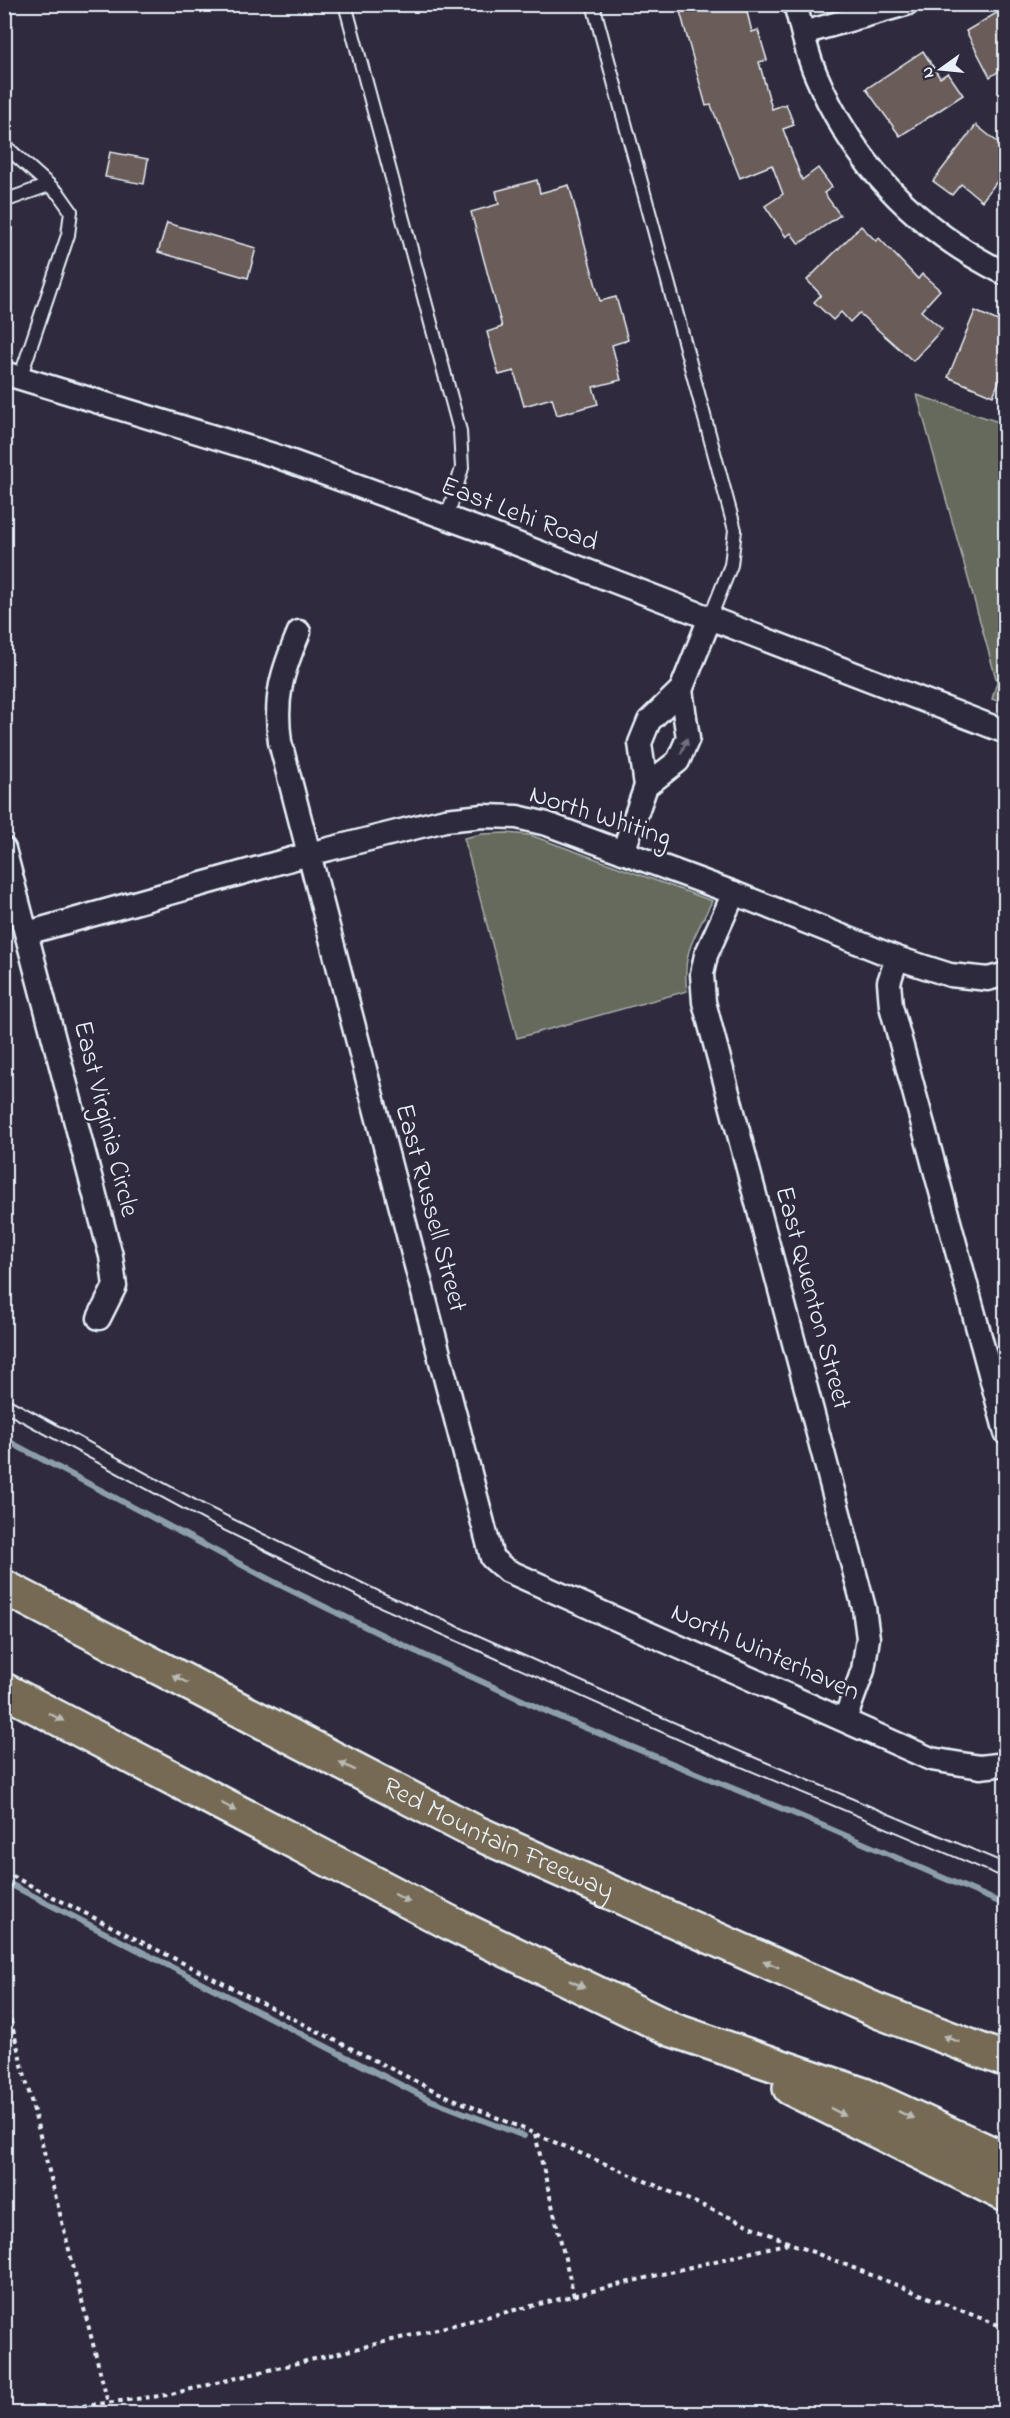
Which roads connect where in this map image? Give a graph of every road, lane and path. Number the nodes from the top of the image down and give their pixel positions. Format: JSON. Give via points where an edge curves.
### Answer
{"nodes":[{"id":1,"x":345,"y":4,"type":"edge"},
{"id":2,"x":593,"y":4,"type":"edge"},
{"id":3,"x":795,"y":4,"type":"edge"},
{"id":4,"x":906,"y":4,"type":"edge"},
{"id":5,"x":803,"y":33,"type":"junction"},
{"id":6,"x":4,"y":145,"type":"edge"},
{"id":7,"x":49,"y":185,"type":"junction"},
{"id":8,"x":4,"y":201,"type":"edge"},
{"id":9,"x":1005,"y":274,"type":"edge"},
{"id":10,"x":12,"y":376,"type":"edge"},
{"id":11,"x":447,"y":518,"type":"junction"},
{"id":12,"x":710,"y":618,"type":"junction"},
{"id":13,"x":299,"y":632,"type":"dead end"},
{"id":14,"x":681,"y":690,"type":"junction"},
{"id":15,"x":1005,"y":732,"type":"edge"},
{"id":16,"x":646,"y":786,"type":"junction"},
{"id":17,"x":4,"y":849,"type":"edge"},
{"id":18,"x":623,"y":852,"type":"junction"},
{"id":19,"x":309,"y":854,"type":"junction"},
{"id":20,"x":734,"y":893,"type":"junction"},
{"id":21,"x":27,"y":933,"type":"junction"},
{"id":22,"x":897,"y":958,"type":"junction"},
{"id":23,"x":1005,"y":975,"type":"edge"},
{"id":24,"x":99,"y":1318,"type":"dead end"},
{"id":25,"x":4,"y":1404,"type":"edge"},
{"id":26,"x":1005,"y":1433,"type":"edge"},
{"id":27,"x":506,"y":1570,"type":"joint"},
{"id":28,"x":4,"y":1587,"type":"edge"},
{"id":29,"x":4,"y":1690,"type":"edge"},
{"id":30,"x":845,"y":1719,"type":"junction"},
{"id":31,"x":1005,"y":1764,"type":"edge"},
{"id":32,"x":1005,"y":1871,"type":"edge"},
{"id":33,"x":4,"y":1872,"type":"edge"},
{"id":34,"x":4,"y":1994,"type":"edge"},
{"id":35,"x":674,"y":2030,"type":"junction"},
{"id":36,"x":1005,"y":2060,"type":"edge"},
{"id":37,"x":535,"y":2134,"type":"junction"},
{"id":38,"x":1005,"y":2160,"type":"edge"},
{"id":39,"x":1005,"y":2195,"type":"edge"},
{"id":40,"x":790,"y":2243,"type":"junction"},
{"id":41,"x":574,"y":2296,"type":"junction"},
{"id":42,"x":1005,"y":2328,"type":"edge"},
{"id":43,"x":108,"y":2404,"type":"junction"},
{"id":44,"x":26,"y":2413,"type":"edge"},
{"id":45,"x":20,"y":2414,"type":"edge"}],
"edges":[{"from":1,"to":11,"type":"lane","via":[[460,431],[462,468]]},
{"from":2,"to":12,"type":"lane","via":[[735,530],[731,565]]},
{"from":3,"to":5,"type":"street"},
{"from":4,"to":5,"type":"street"},
{"from":5,"to":9,"type":"street","via":[[831,107],[878,177],[940,236]]},
{"from":6,"to":7,"type":"lane"},
{"from":7,"to":8,"type":"lane"},
{"from":7,"to":10,"type":"lane","via":[[70,211],[68,235]]},
{"from":10,"to":11,"type":"street","name":"East Lehi Road","via":[[273,455]]},
{"from":11,"to":12,"type":"street","name":"East Lehi Road"},
{"from":12,"to":14,"type":"street"},
{"from":12,"to":15,"type":"street","name":"East Lehi Road"},
{"from":13,"to":19,"type":"street","name":"East Russell Street","via":[[282,674],[276,716]]},
{"from":14,"to":16,"type":"street","via":[[649,721],[640,743]]},
{"from":16,"to":14,"type":"street","one_way":true,"via":[[678,761],[688,738]]},
{"from":16,"to":18,"type":"street"},
{"from":17,"to":21,"type":"street","name":"East Virginia Circle"},
{"from":18,"to":19,"type":"street","name":"North Whiting","via":[[547,824],[517,817],[483,816],[446,820]]},
{"from":18,"to":20,"type":"street","name":"North Whiting"},
{"from":19,"to":21,"type":"street","name":"North Whiting"},
{"from":19,"to":27,"type":"street","name":"East Russell Street","via":[[485,1534],[492,1558]]},
{"from":20,"to":22,"type":"street","name":"North Whiting"},
{"from":20,"to":30,"type":"street","name":"East Quenton Street","via":[[706,955],[702,974],[704,1002],[864,1608],[868,1638],[863,1670]]},
{"from":21,"to":24,"type":"street","name":"East Virginia Circle","via":[[111,1256],[115,1286]]},
{"from":22,"to":23,"type":"street","name":"North Whiting","via":[[950,975],[988,979]]},
{"from":22,"to":26,"type":"street","via":[[889,982],[891,1006]]},
{"from":25,"to":32,"type":"lane","via":[[209,1515],[377,1598],[719,1750]]},
{"from":27,"to":30,"type":"street","name":"North Winterhaven"},
{"from":36,"to":28,"type":"highway","name":"Red Mountain Freeway","one_way":true,"via":[[868,2007],[475,1832]]},
{"from":29,"to":35,"type":"highway","one_way":true,"via":[[454,1924]]},
{"from":30,"to":31,"type":"street","name":"North Winterhaven","via":[[932,1758],[980,1767]]},
{"from":33,"to":37,"type":"path","via":[[435,2091]]},
{"from":34,"to":43,"type":"path"},
{"from":35,"to":38,"type":"highway","one_way":true,"via":[[864,2095]]},
{"from":35,"to":39,"type":"highway","one_way":true},
{"from":37,"to":40,"type":"path"},
{"from":37,"to":41,"type":"path"},
{"from":40,"to":41,"type":"path"},
{"from":40,"to":42,"type":"path"},
{"from":41,"to":43,"type":"path","via":[[167,2396]]},
{"from":43,"to":44,"type":"path"},
{"from":44,"to":45,"type":"path"}]}
